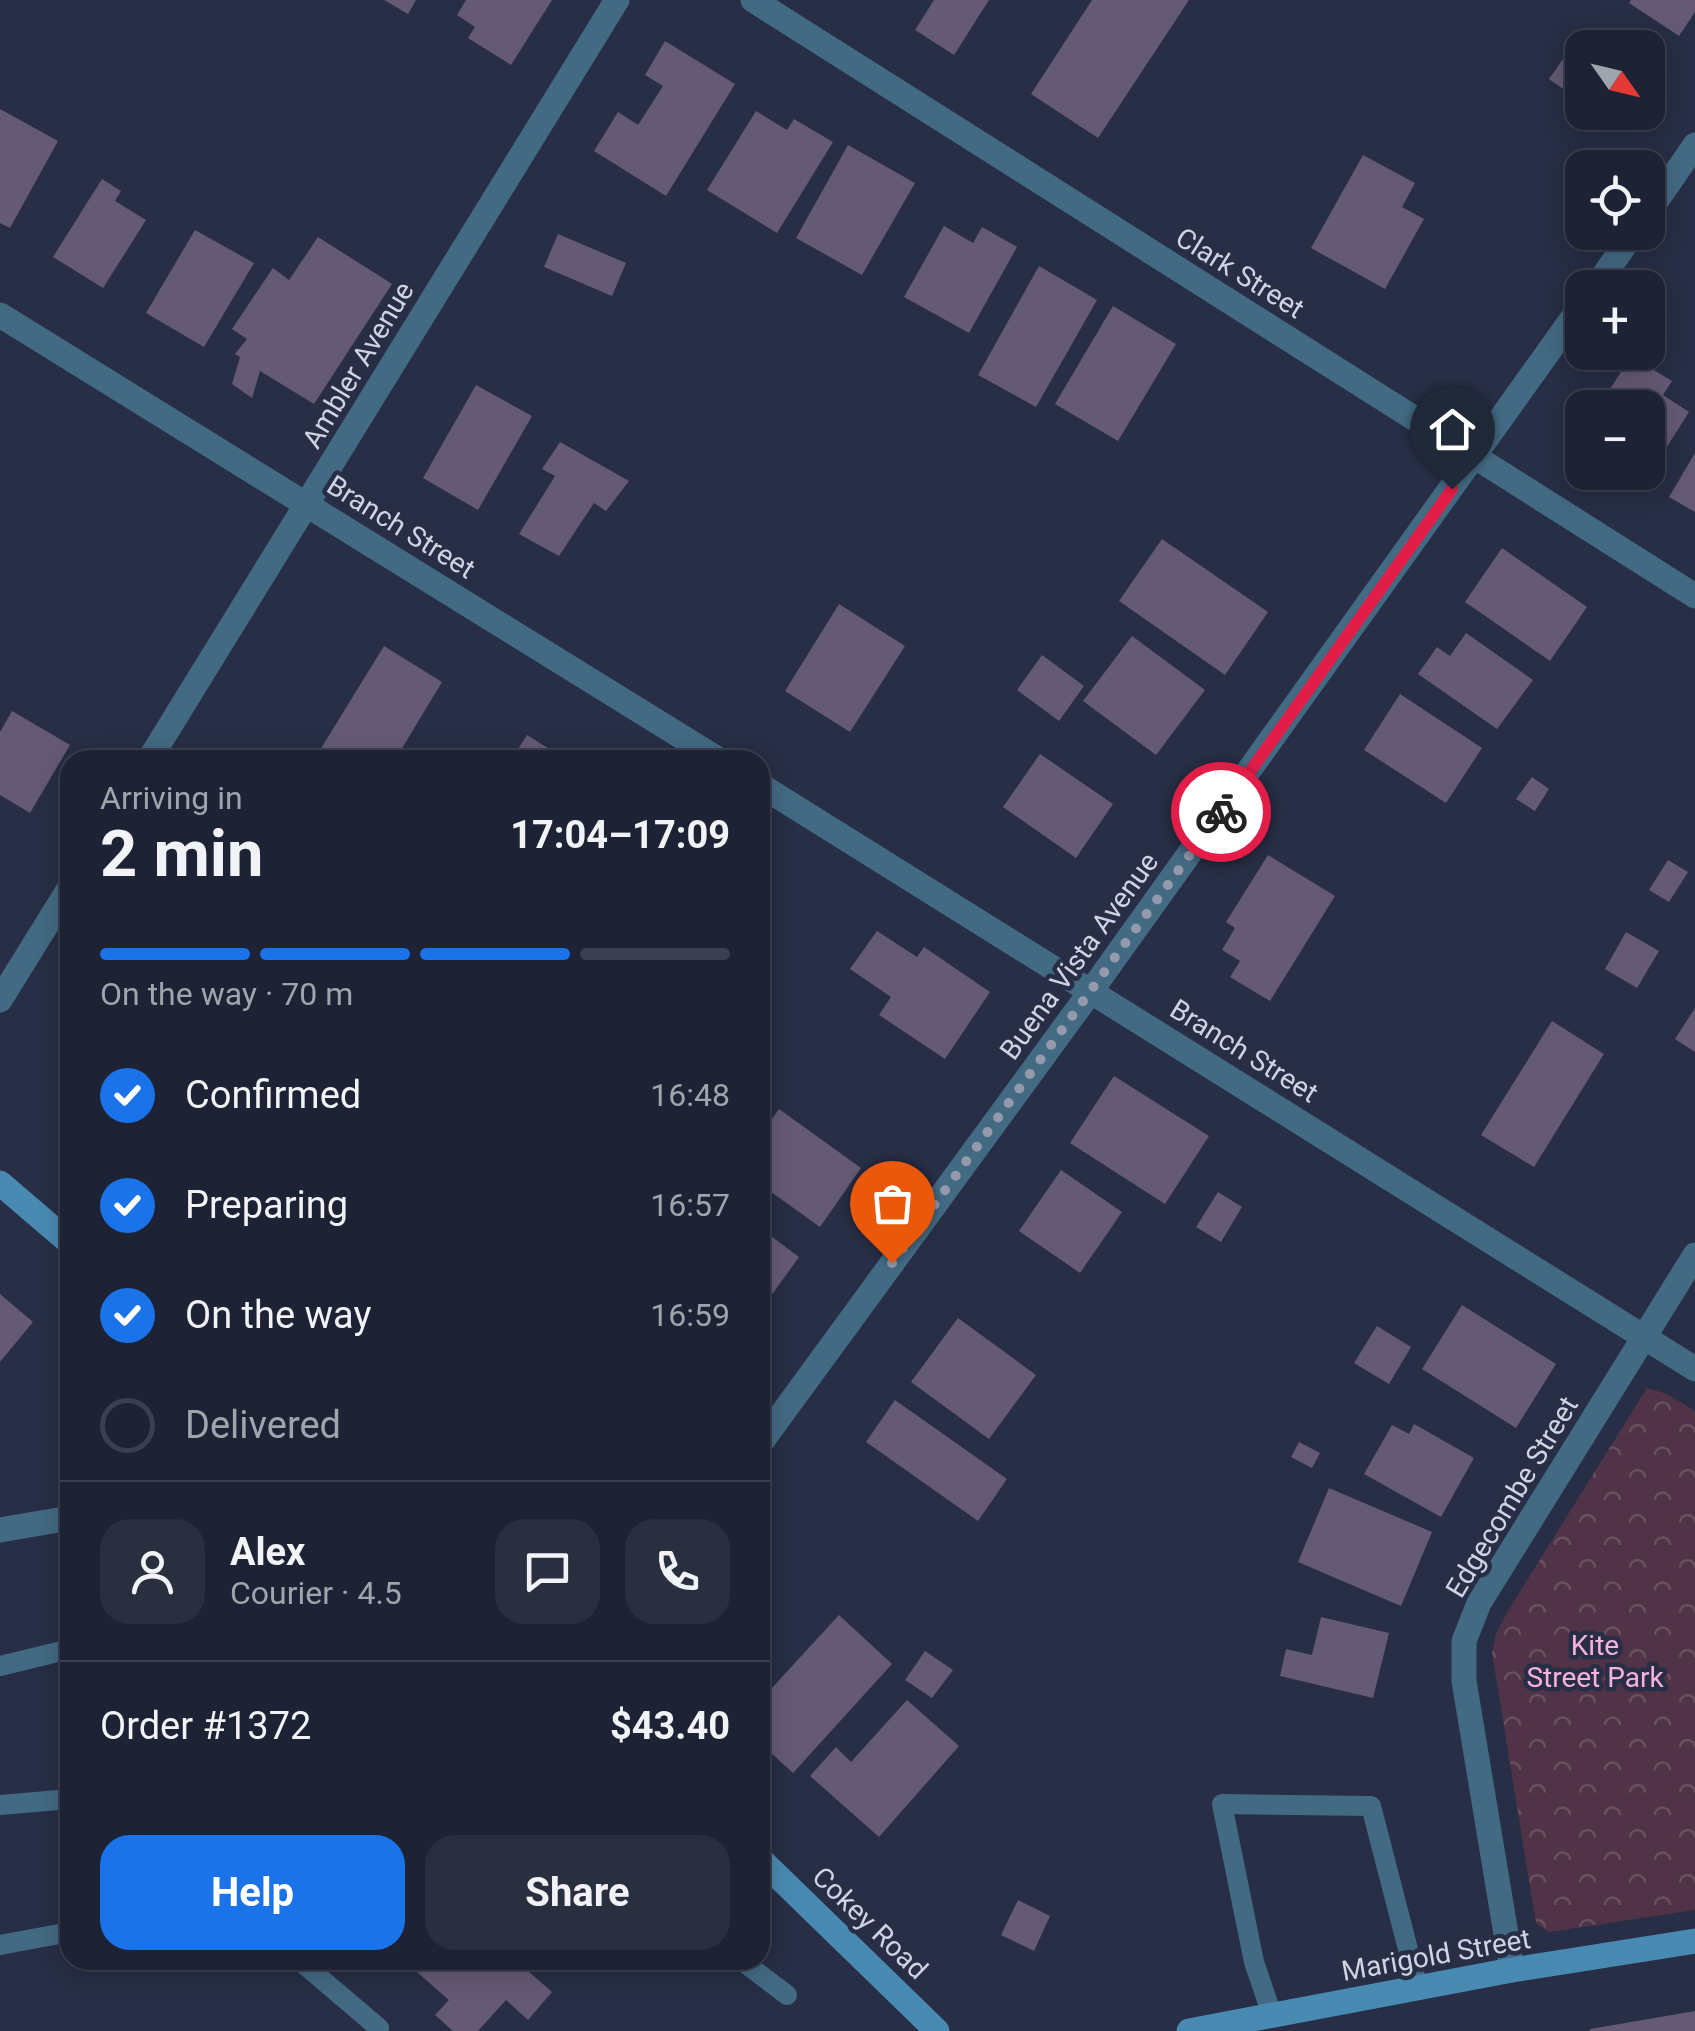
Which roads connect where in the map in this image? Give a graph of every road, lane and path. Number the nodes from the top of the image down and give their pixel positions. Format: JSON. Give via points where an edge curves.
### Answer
{"nodes":[{"id":1,"x":617,"y":0,"type":"edge"},
{"id":2,"x":753,"y":0,"type":"edge"},
{"id":3,"x":1695,"y":146,"type":"edge"},
{"id":4,"x":1665,"y":189,"type":"edge"},
{"id":5,"x":0,"y":315,"type":"edge"},
{"id":6,"x":1565,"y":329,"type":"edge"},
{"id":7,"x":1475,"y":458,"type":"junction"},
{"id":8,"x":308,"y":504,"type":"junction"},
{"id":9,"x":1695,"y":596,"type":"edge"},
{"id":10,"x":155,"y":750,"type":"edge"},
{"id":11,"x":703,"y":750,"type":"edge"},
{"id":12,"x":770,"y":791,"type":"edge"},
{"id":13,"x":60,"y":903,"type":"edge"},
{"id":14,"x":1092,"y":992,"type":"junction"},
{"id":15,"x":0,"y":1000,"type":"edge"},
{"id":16,"x":0,"y":1183,"type":"edge"},
{"id":17,"x":60,"y":1234,"type":"edge"},
{"id":18,"x":1695,"y":1255,"type":"edge"},
{"id":19,"x":1645,"y":1336,"type":"junction"},
{"id":20,"x":1695,"y":1369,"type":"edge"},
{"id":21,"x":770,"y":1430,"type":"edge"},
{"id":22,"x":60,"y":1520,"type":"edge"},
{"id":23,"x":0,"y":1530,"type":"edge"},
{"id":24,"x":60,"y":1651,"type":"edge"},
{"id":25,"x":0,"y":1666,"type":"edge"},
{"id":26,"x":60,"y":1800,"type":"edge"},
{"id":27,"x":0,"y":1805,"type":"edge"},
{"id":28,"x":770,"y":1869,"type":"edge"},
{"id":29,"x":60,"y":1934,"type":"edge"},
{"id":30,"x":1695,"y":1941,"type":"edge"},
{"id":31,"x":0,"y":1945,"type":"edge"},
{"id":32,"x":310,"y":1970,"type":"edge"},
{"id":33,"x":753,"y":1970,"type":"edge"},
{"id":34,"x":1512,"y":1970,"type":"junction"},
{"id":35,"x":1418,"y":1988,"type":"junction"},
{"id":36,"x":786,"y":1995,"type":"dead end"},
{"id":37,"x":1272,"y":2015,"type":"junction"},
{"id":38,"x":373,"y":2030,"type":"edge"},
{"id":39,"x":937,"y":2031,"type":"edge"},
{"id":40,"x":1189,"y":2031,"type":"edge"}],
"edges":[{"from":1,"to":8,"type":"street","name":"Ambler Avenue"},
{"from":2,"to":7,"type":"street","name":"Clark Street"},
{"from":3,"to":4,"type":"street"},
{"from":5,"to":8,"type":"street","name":"Branch Street"},
{"from":6,"to":7,"type":"street","name":"Buena Vista Avenue"},
{"from":7,"to":9,"type":"street","name":"Clark Street"},
{"from":7,"to":14,"type":"street","name":"Buena Vista Avenue"},
{"from":8,"to":10,"type":"street","name":"Ambler Avenue"},
{"from":8,"to":11,"type":"street","name":"Branch Street"},
{"from":12,"to":14,"type":"street","name":"Branch Street"},
{"from":13,"to":15,"type":"street"},
{"from":14,"to":19,"type":"street","name":"Branch Street"},
{"from":14,"to":21,"type":"street","name":"Buena Vista Avenue"},
{"from":16,"to":17,"type":"street"},
{"from":18,"to":19,"type":"street","name":"Edgecombe Street"},
{"from":19,"to":20,"type":"street","name":"Branch Street"},
{"from":19,"to":34,"type":"street","name":"Edgecombe Street","via":[[1479,1603],[1464,1641],[1464,1681]]},
{"from":22,"to":23,"type":"street"},
{"from":24,"to":25,"type":"lane"},
{"from":26,"to":27,"type":"lane"},
{"from":28,"to":39,"type":"street","name":"Cokey Road"},
{"from":29,"to":31,"type":"lane"},
{"from":30,"to":34,"type":"street","name":"Marigold Street"},
{"from":32,"to":38,"type":"lane"},
{"from":33,"to":36,"type":"lane"},
{"from":34,"to":35,"type":"street","name":"Marigold Street"},
{"from":35,"to":37,"type":"street","name":"Marigold Street"},
{"from":35,"to":37,"type":"lane","via":[[1371,1806],[1222,1804],[1254,1962]]},
{"from":37,"to":40,"type":"street","name":"Marigold Street"}]}
